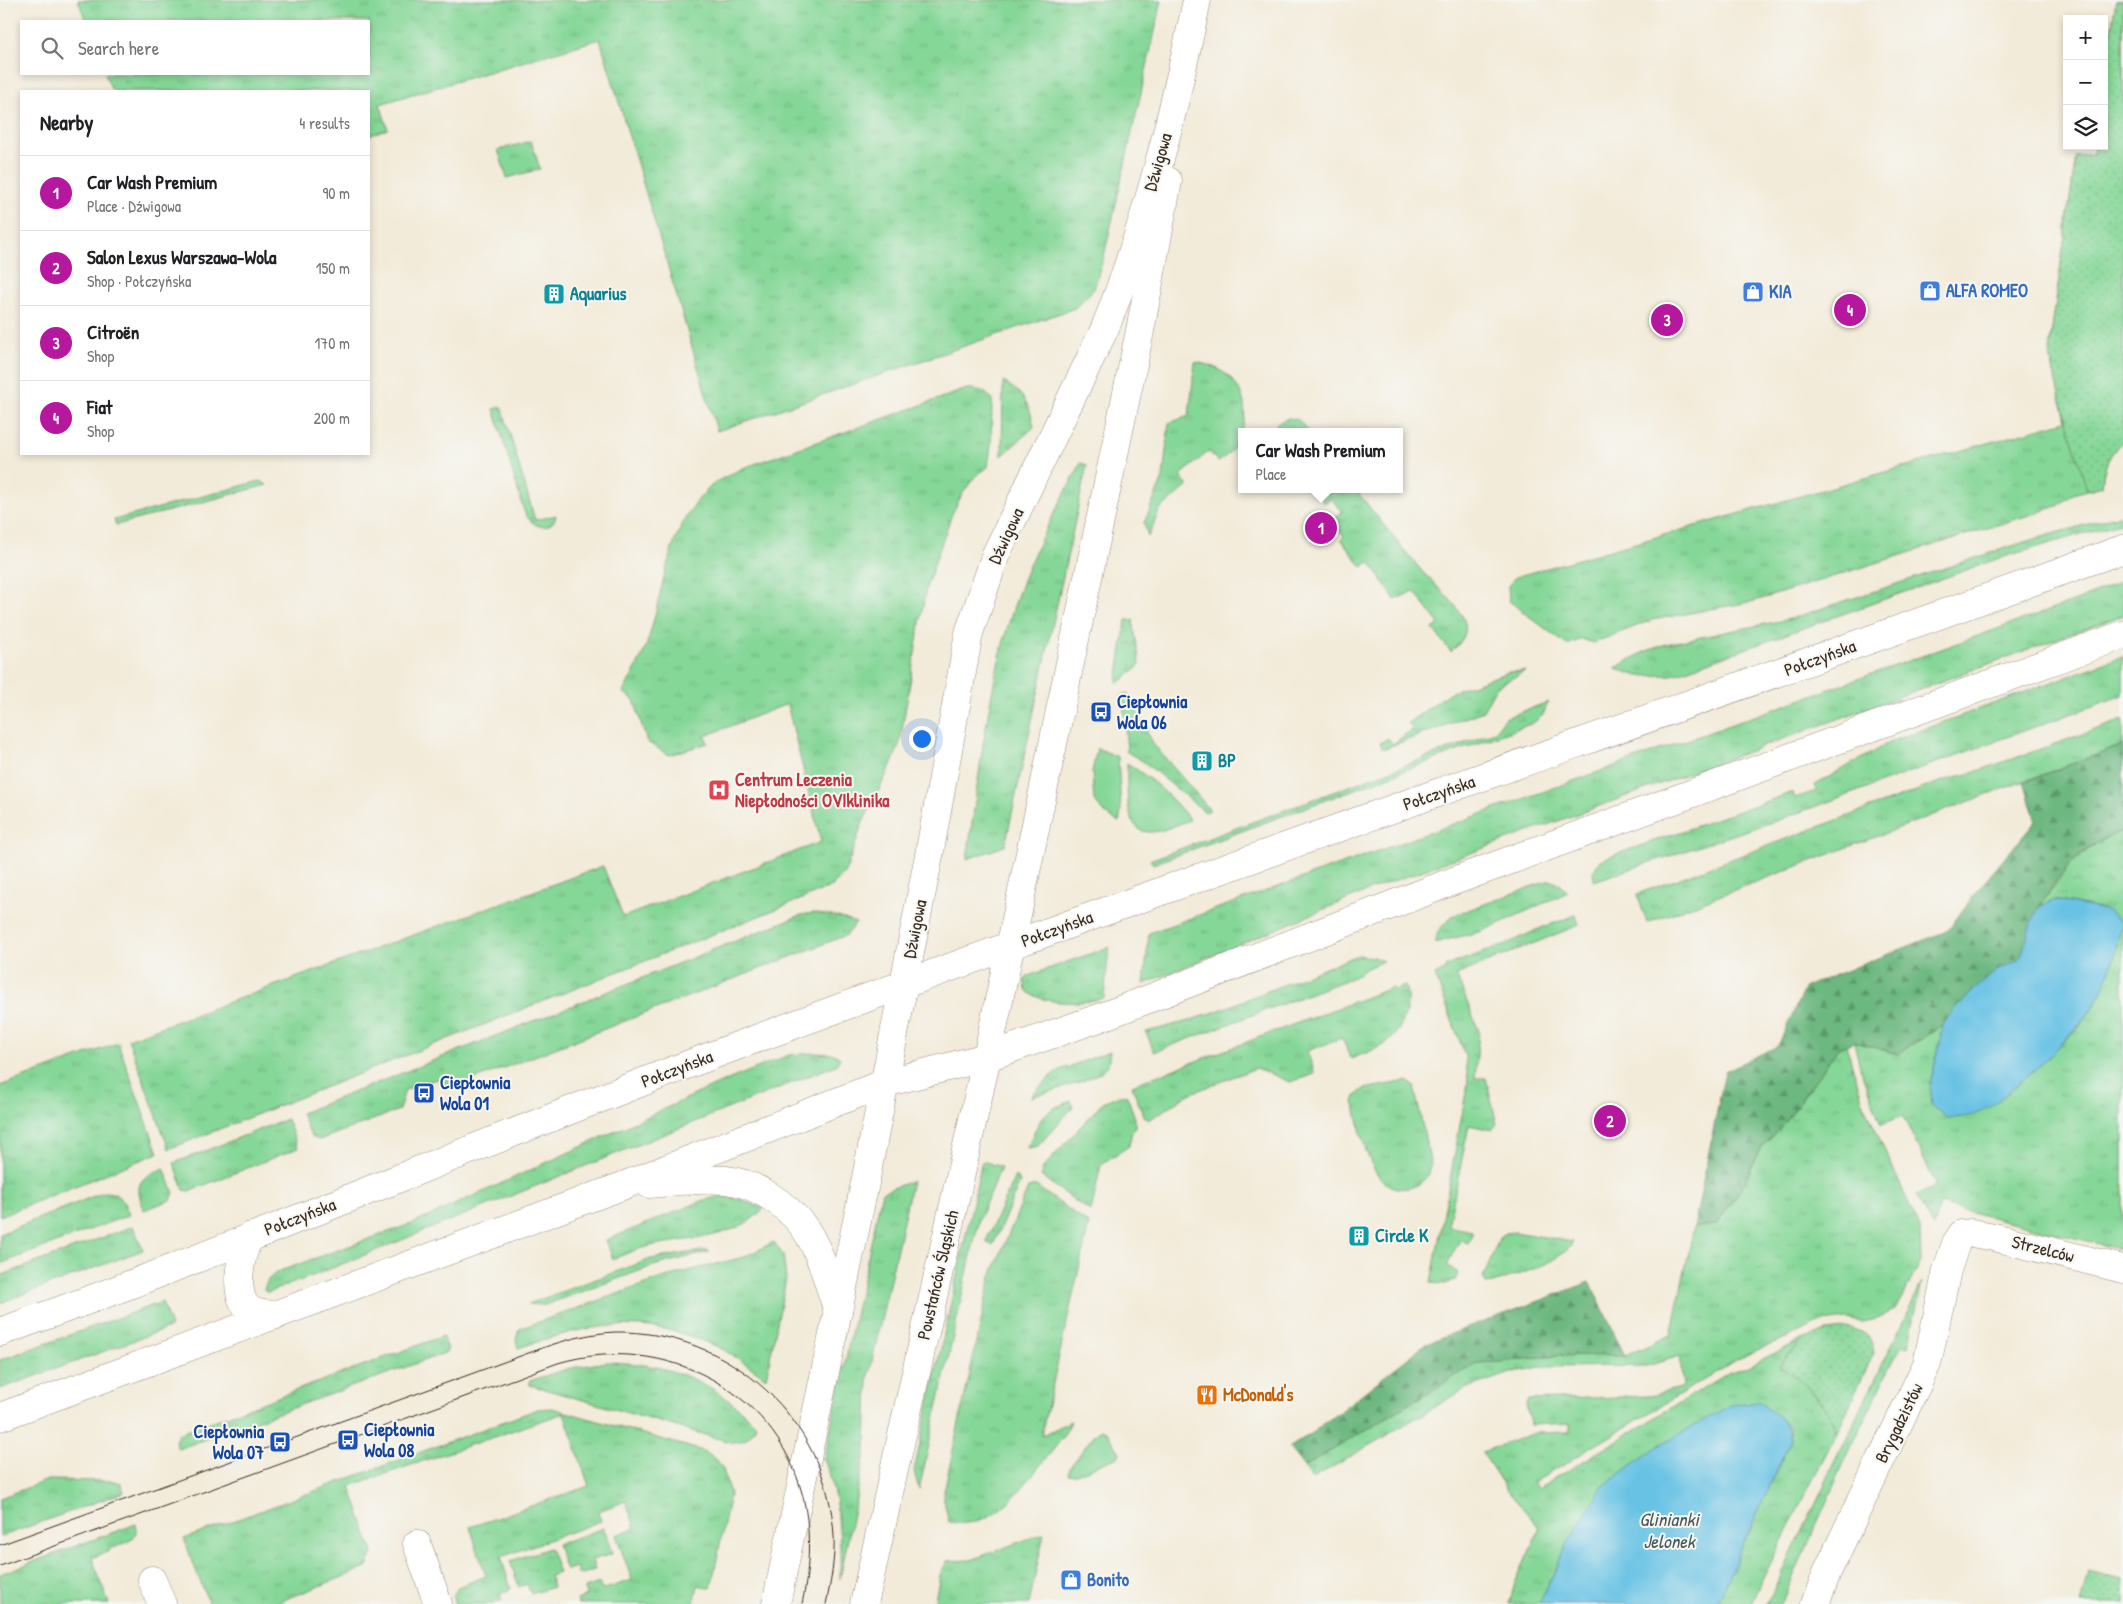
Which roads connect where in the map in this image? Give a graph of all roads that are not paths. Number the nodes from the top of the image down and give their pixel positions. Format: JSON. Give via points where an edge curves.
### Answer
{"nodes":[{"id":1,"x":1197,"y":0,"type":"edge"},
{"id":2,"x":1174,"y":107,"type":"junction"},
{"id":3,"x":2123,"y":549,"type":"edge"},
{"id":4,"x":2123,"y":635,"type":"edge"},
{"id":5,"x":1010,"y":946,"type":"junction"},
{"id":6,"x":904,"y":985,"type":"junction"},
{"id":7,"x":987,"y":1057,"type":"junction"},
{"id":8,"x":885,"y":1083,"type":"junction"},
{"id":9,"x":625,"y":1185,"type":"junction"},
{"id":10,"x":1962,"y":1234,"type":"joint"},
{"id":11,"x":251,"y":1236,"type":"junction"},
{"id":12,"x":2123,"y":1269,"type":"edge"},
{"id":13,"x":838,"y":1311,"type":"junction"},
{"id":14,"x":277,"y":1315,"type":"junction"},
{"id":15,"x":0,"y":1332,"type":"edge"},
{"id":16,"x":0,"y":1417,"type":"edge"},
{"id":17,"x":417,"y":1544,"type":"dead end"},
{"id":18,"x":438,"y":1604,"type":"edge"},
{"id":19,"x":776,"y":1604,"type":"edge"},
{"id":20,"x":864,"y":1604,"type":"edge"},
{"id":21,"x":1815,"y":1604,"type":"edge"}],
"edges":[{"from":1,"to":2,"type":"main road","name":"Dźwigowa"},
{"from":2,"to":5,"type":"main road","name":"Dźwigowa","via":[[1165,196],[1140,331]]},
{"from":2,"to":6,"type":"main road","name":"Dźwigowa","via":[[1118,296],[996,554],[970,633]]},
{"from":3,"to":5,"type":"main road","name":"Połczyńska"},
{"from":4,"to":7,"type":"main road","via":[[1450,882],[1112,1013]]},
{"from":5,"to":6,"type":"main road","name":"Połczyńska"},
{"from":5,"to":7,"type":"main road","name":"Powstańców Śląskich"},
{"from":6,"to":8,"type":"main road"},
{"from":6,"to":11,"type":"main road","name":"Połczyńska","via":[[730,1049]]},
{"from":7,"to":8,"type":"main road"},
{"from":7,"to":20,"type":"main road","name":"Powstańców Śląskich"},
{"from":8,"to":9,"type":"main road"},
{"from":8,"to":13,"type":"main road"},
{"from":9,"to":13,"type":"main road","via":[[725,1180],[750,1186],[774,1198],[804,1226]]},
{"from":9,"to":14,"type":"main road"},
{"from":10,"to":12,"type":"main road","name":"Strzelców","via":[[1994,1237]]},
{"from":10,"to":21,"type":"main road","name":"Brygadzistów","via":[[1947,1270],[1928,1364],[1828,1570]]},
{"from":11,"to":14,"type":"main road","via":[[241,1259],[239,1286],[242,1300],[253,1312]]},
{"from":11,"to":15,"type":"main road","name":"Połczyńska"},
{"from":13,"to":19,"type":"main road"},
{"from":14,"to":16,"type":"main road"},
{"from":17,"to":18,"type":"main road"}]}
